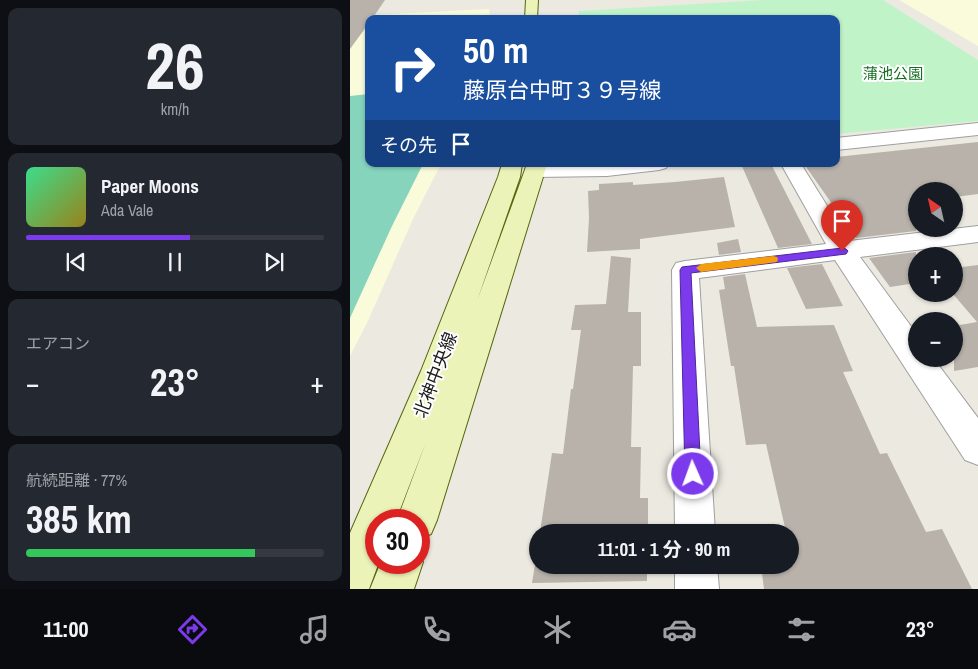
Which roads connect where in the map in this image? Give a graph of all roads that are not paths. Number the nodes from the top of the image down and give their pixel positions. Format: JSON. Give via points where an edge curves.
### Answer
{"nodes":[{"id":1,"x":534,"y":0,"type":"edge"},
{"id":2,"x":531,"y":15,"type":"edge"},
{"id":3,"x":978,"y":129,"type":"edge"},
{"id":4,"x":840,"y":144,"type":"edge"},
{"id":5,"x":526,"y":167,"type":"edge"},
{"id":6,"x":528,"y":167,"type":"edge"},
{"id":7,"x":548,"y":167,"type":"edge"},
{"id":8,"x":633,"y":167,"type":"edge"},
{"id":9,"x":793,"y":167,"type":"edge"},
{"id":10,"x":978,"y":234,"type":"edge"},
{"id":11,"x":842,"y":251,"type":"junction"},
{"id":12,"x":908,"y":345,"type":"edge"},
{"id":13,"x":924,"y":367,"type":"edge"},
{"id":14,"x":974,"y":433,"type":"edge"},
{"id":15,"x":420,"y":509,"type":"edge"},
{"id":16,"x":695,"y":524,"type":"edge"},
{"id":17,"x":398,"y":574,"type":"edge"},
{"id":18,"x":696,"y":574,"type":"edge"},
{"id":19,"x":350,"y":583,"type":"edge"},
{"id":20,"x":392,"y":589,"type":"edge"},
{"id":21,"x":697,"y":589,"type":"edge"}],
"edges":[{"from":1,"to":2,"type":"street"},
{"from":3,"to":4,"type":"street"},
{"from":5,"to":19,"type":"street","name":"北神中央線","via":[[509,177],[437,371]]},
{"from":6,"to":15,"type":"street","name":"北神中央線"},
{"from":7,"to":8,"type":"street","via":[[607,170]]},
{"from":9,"to":11,"type":"street"},
{"from":10,"to":11,"type":"street"},
{"from":11,"to":12,"type":"street"},
{"from":11,"to":16,"type":"street","via":[[686,270]]},
{"from":13,"to":14,"type":"street"},
{"from":17,"to":20,"type":"street"},
{"from":18,"to":21,"type":"street"}]}
